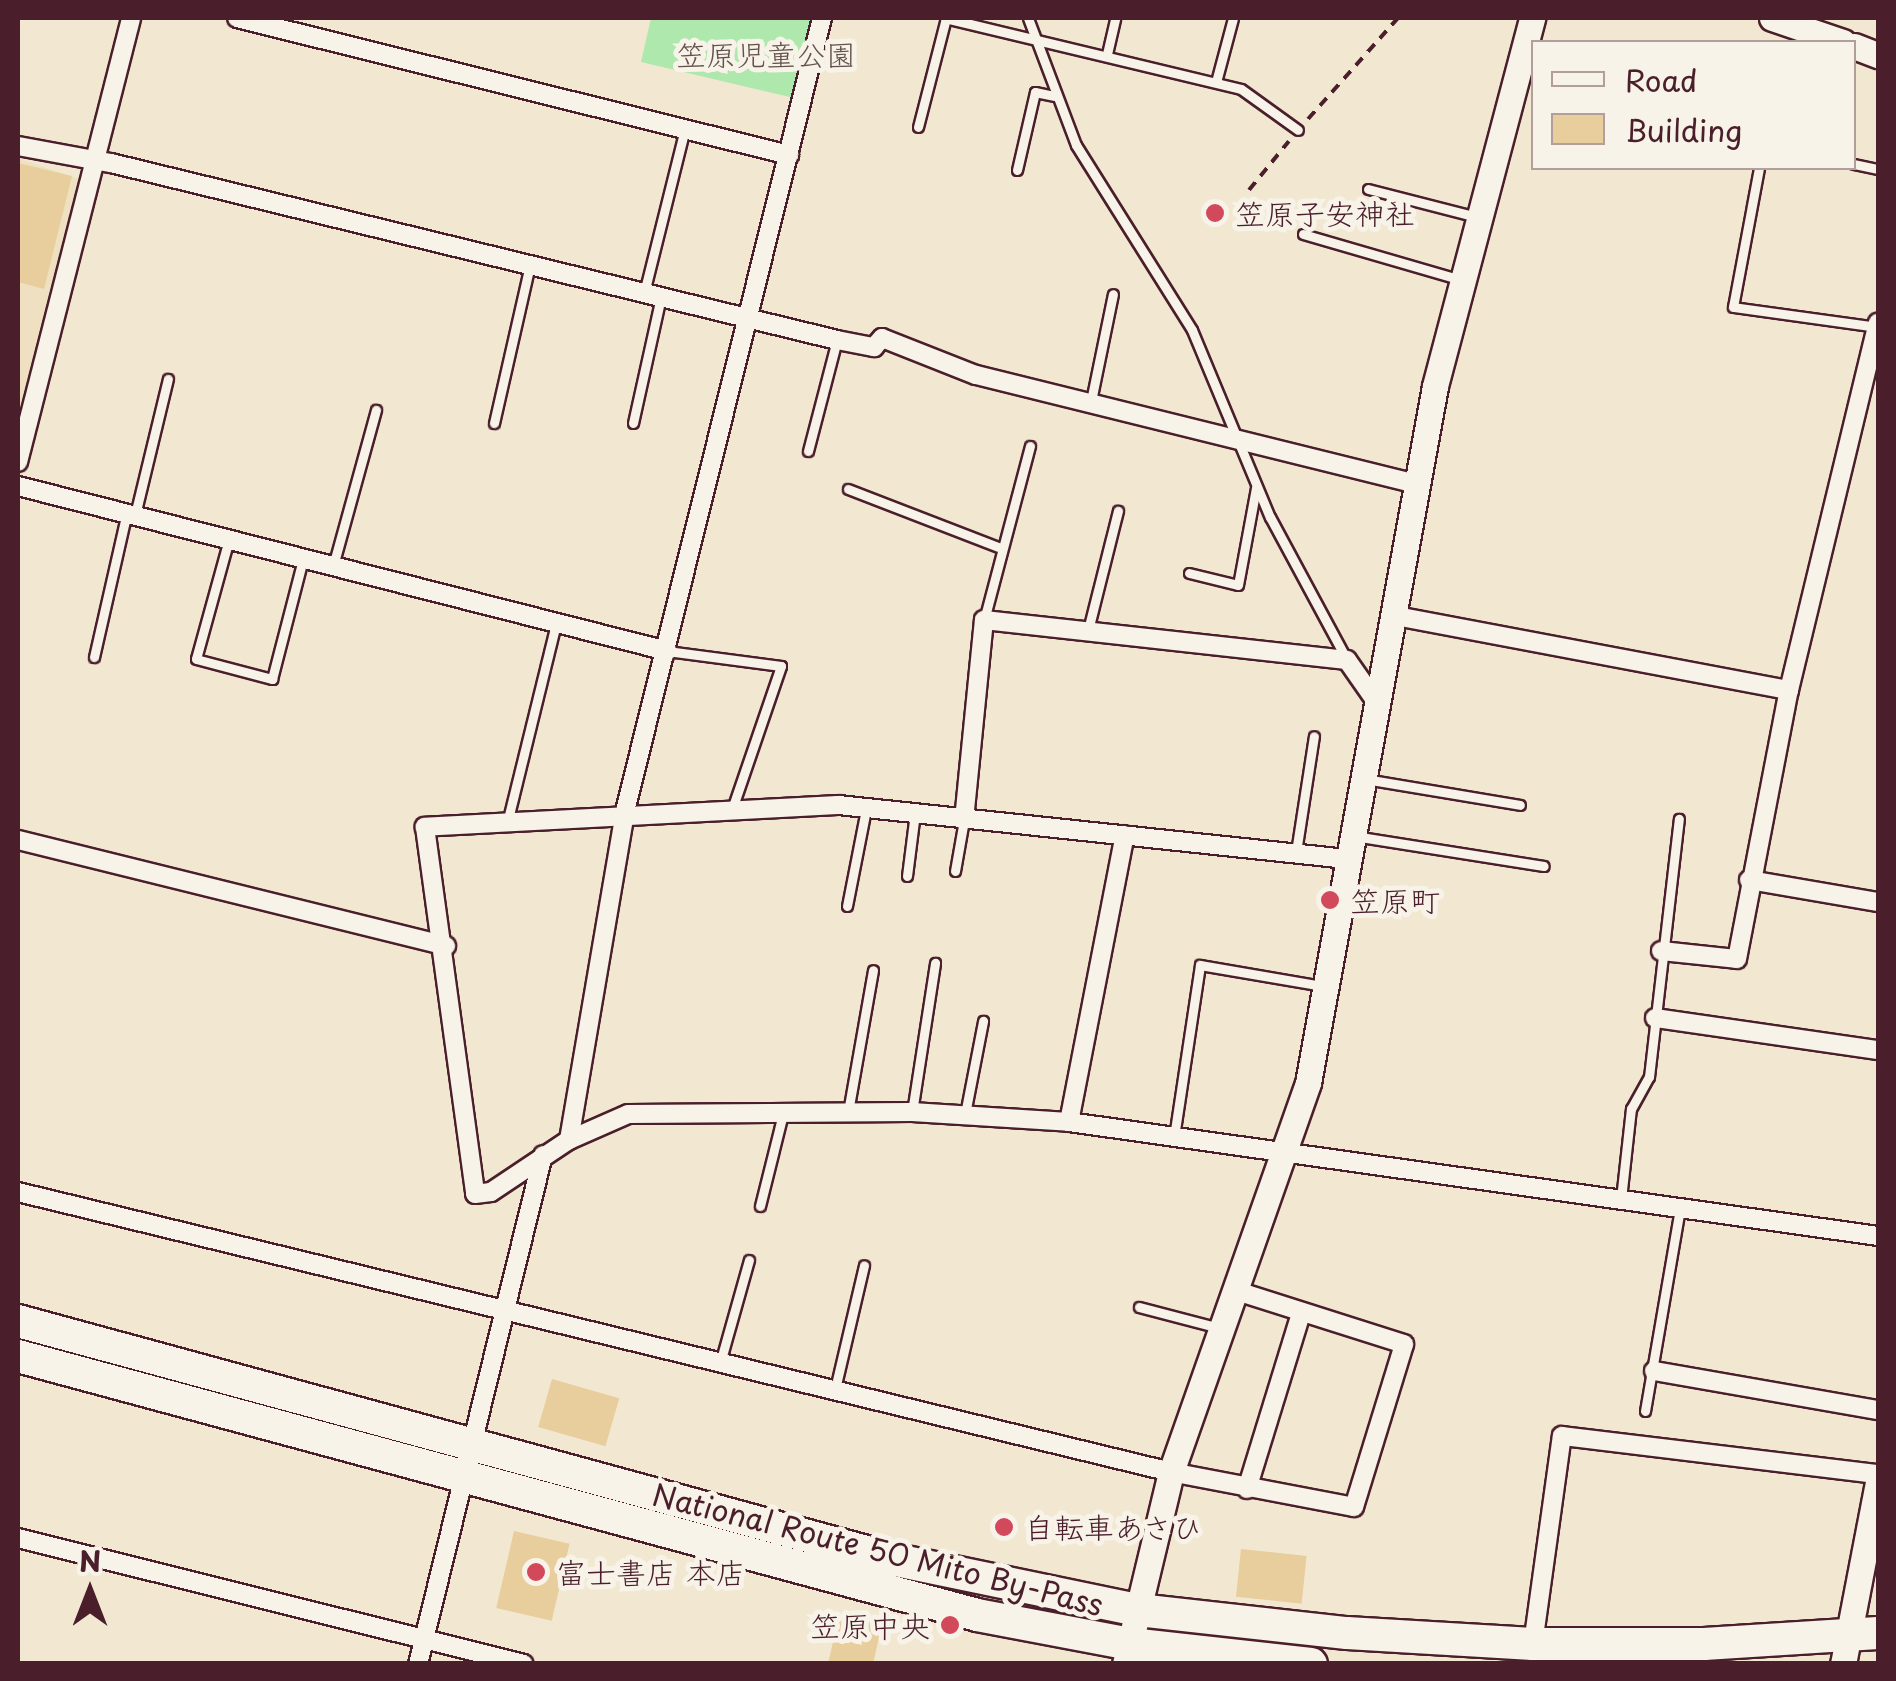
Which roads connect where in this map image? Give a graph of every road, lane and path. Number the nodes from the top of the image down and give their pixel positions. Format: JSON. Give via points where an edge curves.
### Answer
{"nodes":[{"id":1,"x":131,"y":18,"type":"edge"},
{"id":2,"x":237,"y":18,"type":"edge"},
{"id":3,"x":822,"y":18,"type":"edge"},
{"id":4,"x":945,"y":18,"type":"edge"},
{"id":5,"x":1028,"y":18,"type":"edge"},
{"id":6,"x":1115,"y":18,"type":"edge"},
{"id":7,"x":1233,"y":18,"type":"edge"},
{"id":8,"x":1398,"y":18,"type":"edge"},
{"id":9,"x":1532,"y":18,"type":"edge"},
{"id":10,"x":1774,"y":18,"type":"edge"},
{"id":11,"x":1034,"y":38,"type":"junction"},
{"id":12,"x":1837,"y":40,"type":"edge"},
{"id":13,"x":1107,"y":54,"type":"junction"},
{"id":14,"x":1216,"y":82,"type":"junction"},
{"id":15,"x":1054,"y":96,"type":"junction"},
{"id":16,"x":918,"y":127,"type":"dead end"},
{"id":17,"x":685,"y":129,"type":"junction"},
{"id":18,"x":1298,"y":130,"type":"junction"},
{"id":19,"x":18,"y":146,"type":"edge"},
{"id":20,"x":788,"y":155,"type":"junction"},
{"id":21,"x":94,"y":162,"type":"junction"},
{"id":22,"x":1017,"y":170,"type":"dead end"},
{"id":23,"x":1759,"y":170,"type":"edge"},
{"id":24,"x":1368,"y":189,"type":"dead end"},
{"id":25,"x":1249,"y":190,"type":"dead end"},
{"id":26,"x":1480,"y":218,"type":"junction"},
{"id":27,"x":1303,"y":234,"type":"dead end"},
{"id":28,"x":530,"y":265,"type":"junction"},
{"id":29,"x":1464,"y":281,"type":"junction"},
{"id":30,"x":1113,"y":294,"type":"dead end"},
{"id":31,"x":652,"y":295,"type":"junction"},
{"id":32,"x":749,"y":319,"type":"junction"},
{"id":33,"x":1878,"y":325,"type":"edge"},
{"id":34,"x":837,"y":340,"type":"junction"},
{"id":35,"x":168,"y":379,"type":"dead end"},
{"id":36,"x":1091,"y":401,"type":"junction"},
{"id":37,"x":376,"y":410,"type":"dead end"},
{"id":38,"x":633,"y":422,"type":"dead end"},
{"id":39,"x":494,"y":423,"type":"dead end"},
{"id":40,"x":1236,"y":435,"type":"junction"},
{"id":41,"x":1030,"y":446,"type":"dead end"},
{"id":42,"x":808,"y":451,"type":"dead end"},
{"id":43,"x":18,"y":462,"type":"edge"},
{"id":44,"x":1414,"y":484,"type":"junction"},
{"id":45,"x":1256,"y":485,"type":"junction"},
{"id":46,"x":18,"y":486,"type":"edge"},
{"id":47,"x":848,"y":488,"type":"dead end"},
{"id":48,"x":1118,"y":512,"type":"dead end"},
{"id":49,"x":131,"y":514,"type":"junction"},
{"id":50,"x":229,"y":539,"type":"junction"},
{"id":51,"x":998,"y":548,"type":"junction"},
{"id":52,"x":303,"y":558,"type":"junction"},
{"id":53,"x":334,"y":566,"type":"junction"},
{"id":54,"x":1189,"y":573,"type":"dead end"},
{"id":55,"x":1391,"y":615,"type":"junction"},
{"id":56,"x":984,"y":620,"type":"junction"},
{"id":57,"x":556,"y":623,"type":"junction"},
{"id":58,"x":1088,"y":631,"type":"junction"},
{"id":59,"x":666,"y":651,"type":"junction"},
{"id":60,"x":94,"y":657,"type":"dead end"},
{"id":61,"x":1348,"y":660,"type":"junction"},
{"id":62,"x":1789,"y":690,"type":"junction"},
{"id":63,"x":1376,"y":700,"type":"junction"},
{"id":64,"x":1314,"y":736,"type":"dead end"},
{"id":65,"x":1362,"y":778,"type":"junction"},
{"id":66,"x":1520,"y":805,"type":"dead end"},
{"id":67,"x":733,"y":806,"type":"junction"},
{"id":68,"x":866,"y":809,"type":"junction"},
{"id":69,"x":625,"y":812,"type":"junction"},
{"id":70,"x":915,"y":814,"type":"junction"},
{"id":71,"x":508,"y":819,"type":"junction"},
{"id":72,"x":1679,"y":819,"type":"dead end"},
{"id":73,"x":964,"y":820,"type":"junction"},
{"id":74,"x":1125,"y":835,"type":"junction"},
{"id":75,"x":18,"y":840,"type":"edge"},
{"id":76,"x":1350,"y":847,"type":"junction"},
{"id":77,"x":1296,"y":854,"type":"junction"},
{"id":78,"x":1544,"y":866,"type":"dead end"},
{"id":79,"x":955,"y":871,"type":"dead end"},
{"id":80,"x":907,"y":876,"type":"dead end"},
{"id":81,"x":1749,"y":880,"type":"junction"},
{"id":82,"x":1878,"y":902,"type":"edge"},
{"id":83,"x":847,"y":906,"type":"dead end"},
{"id":84,"x":446,"y":946,"type":"junction"},
{"id":85,"x":1660,"y":951,"type":"junction"},
{"id":86,"x":934,"y":962,"type":"dead end"},
{"id":87,"x":873,"y":970,"type":"dead end"},
{"id":88,"x":1326,"y":986,"type":"junction"},
{"id":89,"x":1655,"y":1018,"type":"junction"},
{"id":90,"x":983,"y":1021,"type":"dead end"},
{"id":91,"x":1878,"y":1050,"type":"edge"},
{"id":92,"x":784,"y":1112,"type":"junction"},
{"id":93,"x":848,"y":1112,"type":"junction"},
{"id":94,"x":912,"y":1112,"type":"junction"},
{"id":95,"x":965,"y":1114,"type":"junction"},
{"id":96,"x":1069,"y":1122,"type":"junction"},
{"id":97,"x":1174,"y":1137,"type":"junction"},
{"id":98,"x":569,"y":1140,"type":"junction"},
{"id":99,"x":1289,"y":1151,"type":"junction"},
{"id":100,"x":544,"y":1156,"type":"junction"},
{"id":101,"x":18,"y":1192,"type":"edge"},
{"id":102,"x":1622,"y":1199,"type":"junction"},
{"id":103,"x":760,"y":1206,"type":"dead end"},
{"id":104,"x":1680,"y":1208,"type":"junction"},
{"id":105,"x":1878,"y":1236,"type":"edge"},
{"id":106,"x":748,"y":1260,"type":"dead end"},
{"id":107,"x":864,"y":1265,"type":"dead end"},
{"id":108,"x":1236,"y":1291,"type":"junction"},
{"id":109,"x":1139,"y":1307,"type":"dead end"},
{"id":110,"x":504,"y":1311,"type":"junction"},
{"id":111,"x":1302,"y":1314,"type":"junction"},
{"id":112,"x":18,"y":1321,"type":"edge"},
{"id":113,"x":1222,"y":1328,"type":"junction"},
{"id":114,"x":18,"y":1356,"type":"edge"},
{"id":115,"x":720,"y":1364,"type":"junction"},
{"id":116,"x":1654,"y":1370,"type":"junction"},
{"id":117,"x":834,"y":1391,"type":"junction"},
{"id":118,"x":1878,"y":1410,"type":"edge"},
{"id":119,"x":1645,"y":1411,"type":"dead end"},
{"id":120,"x":468,"y":1462,"type":"junction"},
{"id":121,"x":1172,"y":1472,"type":"junction"},
{"id":122,"x":1878,"y":1474,"type":"edge"},
{"id":123,"x":1878,"y":1482,"type":"edge"},
{"id":124,"x":1248,"y":1489,"type":"junction"},
{"id":125,"x":18,"y":1538,"type":"edge"},
{"id":126,"x":1138,"y":1610,"type":"junction"},
{"id":127,"x":424,"y":1639,"type":"junction"},
{"id":128,"x":1533,"y":1644,"type":"junction"},
{"id":129,"x":1857,"y":1644,"type":"edge"},
{"id":130,"x":1127,"y":1654,"type":"edge"},
{"id":131,"x":418,"y":1664,"type":"edge"},
{"id":132,"x":524,"y":1664,"type":"edge"},
{"id":133,"x":1311,"y":1664,"type":"edge"}],
"edges":[{"from":1,"to":21,"type":"street"},
{"from":2,"to":17,"type":"street"},
{"from":3,"to":20,"type":"street"},
{"from":4,"to":11,"type":"lane"},
{"from":4,"to":16,"type":"lane"},
{"from":5,"to":11,"type":"lane"},
{"from":6,"to":13,"type":"lane"},
{"from":7,"to":14,"type":"lane"},
{"from":8,"to":18,"type":"path"},
{"from":9,"to":26,"type":"street"},
{"from":10,"to":12,"type":"street"},
{"from":11,"to":13,"type":"lane"},
{"from":11,"to":15,"type":"lane"},
{"from":13,"to":14,"type":"lane"},
{"from":14,"to":18,"type":"lane","via":[[1241,88]]},
{"from":15,"to":22,"type":"lane","via":[[1035,92]]},
{"from":15,"to":40,"type":"lane","via":[[1076,145],[1192,330]]},
{"from":17,"to":20,"type":"street"},
{"from":17,"to":31,"type":"lane"},
{"from":18,"to":25,"type":"path"},
{"from":19,"to":21,"type":"street"},
{"from":20,"to":32,"type":"street"},
{"from":21,"to":28,"type":"street"},
{"from":21,"to":43,"type":"street"},
{"from":23,"to":33,"type":"lane","via":[[1733,307]]},
{"from":24,"to":26,"type":"lane"},
{"from":26,"to":29,"type":"street"},
{"from":27,"to":29,"type":"lane"},
{"from":28,"to":31,"type":"street"},
{"from":28,"to":39,"type":"lane"},
{"from":29,"to":44,"type":"street"},
{"from":30,"to":36,"type":"lane"},
{"from":31,"to":32,"type":"street"},
{"from":31,"to":38,"type":"lane"},
{"from":32,"to":34,"type":"street"},
{"from":32,"to":59,"type":"street"},
{"from":33,"to":62,"type":"street"},
{"from":34,"to":36,"type":"street","via":[[874,348],[882,338],[976,375]]},
{"from":34,"to":42,"type":"lane"},
{"from":35,"to":49,"type":"lane"},
{"from":36,"to":40,"type":"street"},
{"from":37,"to":53,"type":"lane"},
{"from":40,"to":44,"type":"street"},
{"from":40,"to":45,"type":"lane"},
{"from":41,"to":51,"type":"lane"},
{"from":44,"to":55,"type":"street"},
{"from":45,"to":54,"type":"lane","via":[[1238,585]]},
{"from":45,"to":61,"type":"lane"},
{"from":46,"to":49,"type":"street"},
{"from":47,"to":51,"type":"lane"},
{"from":48,"to":58,"type":"lane"},
{"from":49,"to":50,"type":"street"},
{"from":49,"to":60,"type":"lane"},
{"from":50,"to":52,"type":"street"},
{"from":50,"to":52,"type":"lane","via":[[196,658],[272,679]]},
{"from":51,"to":56,"type":"lane"},
{"from":52,"to":53,"type":"street"},
{"from":53,"to":57,"type":"street"},
{"from":55,"to":62,"type":"street"},
{"from":55,"to":63,"type":"street"},
{"from":56,"to":58,"type":"street"},
{"from":56,"to":73,"type":"street"},
{"from":57,"to":59,"type":"street"},
{"from":57,"to":71,"type":"lane"},
{"from":58,"to":61,"type":"street"},
{"from":59,"to":67,"type":"lane","via":[[781,666]]},
{"from":59,"to":69,"type":"street"},
{"from":61,"to":63,"type":"street"},
{"from":62,"to":81,"type":"street"},
{"from":63,"to":65,"type":"street"},
{"from":64,"to":77,"type":"lane"},
{"from":65,"to":66,"type":"lane"},
{"from":65,"to":76,"type":"street"},
{"from":67,"to":68,"type":"street"},
{"from":67,"to":69,"type":"street"},
{"from":68,"to":70,"type":"street"},
{"from":68,"to":83,"type":"lane"},
{"from":69,"to":71,"type":"street"},
{"from":69,"to":98,"type":"street"},
{"from":70,"to":73,"type":"street"},
{"from":70,"to":80,"type":"lane"},
{"from":71,"to":84,"type":"street","via":[[425,826]]},
{"from":72,"to":85,"type":"lane"},
{"from":73,"to":74,"type":"street"},
{"from":73,"to":79,"type":"lane"},
{"from":74,"to":77,"type":"street"},
{"from":74,"to":96,"type":"street"},
{"from":75,"to":84,"type":"street"},
{"from":76,"to":77,"type":"street"},
{"from":76,"to":78,"type":"lane"},
{"from":76,"to":88,"type":"street"},
{"from":81,"to":82,"type":"street"},
{"from":81,"to":85,"type":"street","via":[[1737,959]]},
{"from":84,"to":100,"type":"street","via":[[459,1113],[475,1194],[491,1192]]},
{"from":85,"to":89,"type":"lane"},
{"from":86,"to":94,"type":"lane"},
{"from":87,"to":93,"type":"lane"},
{"from":88,"to":97,"type":"lane","via":[[1200,964]]},
{"from":88,"to":99,"type":"street"},
{"from":89,"to":91,"type":"street"},
{"from":89,"to":102,"type":"lane","via":[[1650,1078],[1631,1109]]},
{"from":90,"to":95,"type":"lane"},
{"from":92,"to":93,"type":"street"},
{"from":92,"to":98,"type":"street","via":[[628,1114]]},
{"from":92,"to":103,"type":"lane"},
{"from":93,"to":94,"type":"street"},
{"from":94,"to":95,"type":"street"},
{"from":95,"to":96,"type":"street"},
{"from":96,"to":97,"type":"street"},
{"from":97,"to":99,"type":"street"},
{"from":98,"to":100,"type":"street"},
{"from":99,"to":102,"type":"street"},
{"from":99,"to":108,"type":"street"},
{"from":100,"to":110,"type":"street"},
{"from":101,"to":110,"type":"street"},
{"from":102,"to":104,"type":"street"},
{"from":104,"to":105,"type":"street"},
{"from":104,"to":116,"type":"lane"},
{"from":106,"to":115,"type":"lane"},
{"from":107,"to":117,"type":"lane"},
{"from":108,"to":111,"type":"street"},
{"from":108,"to":113,"type":"street"},
{"from":109,"to":113,"type":"lane"},
{"from":110,"to":115,"type":"street"},
{"from":110,"to":120,"type":"street"},
{"from":111,"to":124,"type":"street"},
{"from":111,"to":124,"type":"street","via":[[1404,1344],[1354,1507]]},
{"from":112,"to":120,"type":"highway","name":"National Route 50 Mito By-Pass"},
{"from":113,"to":121,"type":"street"},
{"from":114,"to":120,"type":"highway","name":"National Route 50 Mito By-Pass"},
{"from":115,"to":117,"type":"street"},
{"from":116,"to":118,"type":"street"},
{"from":116,"to":119,"type":"lane"},
{"from":117,"to":121,"type":"street"},
{"from":120,"to":126,"type":"highway","name":"National Route 50 Mito By-Pass"},
{"from":120,"to":127,"type":"street"},
{"from":120,"to":130,"type":"highway","name":"National Route 50 Mito By-Pass","via":[[892,1594]]},
{"from":121,"to":124,"type":"street"},
{"from":121,"to":126,"type":"street"},
{"from":122,"to":128,"type":"street","via":[[1562,1436]]},
{"from":123,"to":129,"type":"street"},
{"from":125,"to":127,"type":"street"},
{"from":126,"to":128,"type":"highway","name":"National Route 50 Mito By-Pass"},
{"from":126,"to":130,"type":"street"},
{"from":127,"to":131,"type":"street"},
{"from":127,"to":132,"type":"street"},
{"from":128,"to":129,"type":"highway","name":"National Route 50 Mito By-Pass"},
{"from":130,"to":133,"type":"highway","name":"National Route 50 Mito By-Pass"}]}
